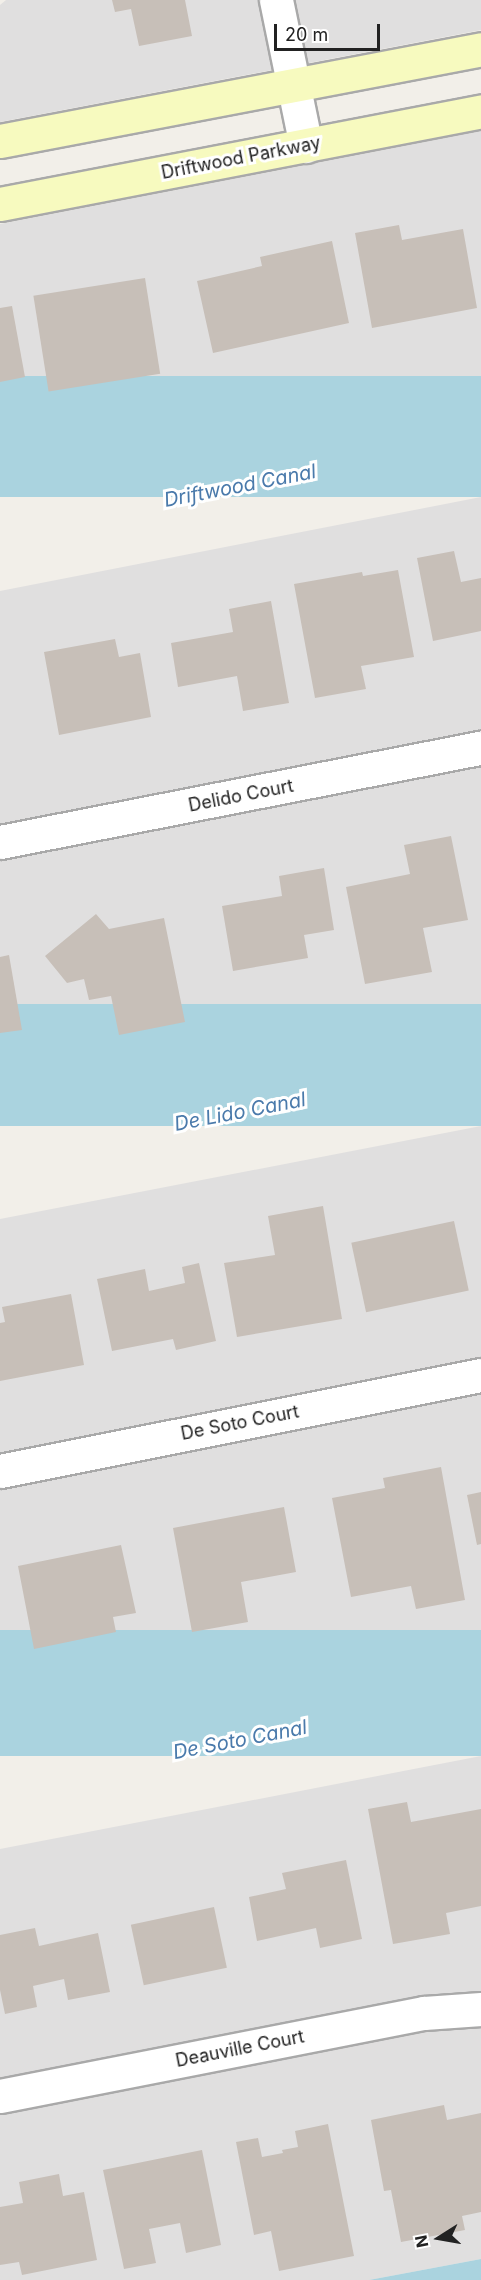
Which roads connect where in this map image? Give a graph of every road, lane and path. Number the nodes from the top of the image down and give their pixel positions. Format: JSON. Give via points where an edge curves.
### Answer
{"nodes":[{"id":1,"x":276,"y":0,"type":"edge"},
{"id":2,"x":481,"y":49,"type":"edge"},
{"id":3,"x":292,"y":85,"type":"junction"},
{"id":4,"x":481,"y":111,"type":"edge"},
{"id":5,"x":0,"y":141,"type":"edge"},
{"id":6,"x":306,"y":146,"type":"junction"},
{"id":7,"x":0,"y":204,"type":"edge"},
{"id":8,"x":481,"y":748,"type":"edge"},
{"id":9,"x":0,"y":842,"type":"edge"},
{"id":10,"x":481,"y":1375,"type":"edge"},
{"id":11,"x":0,"y":1472,"type":"edge"},
{"id":12,"x":481,"y":2009,"type":"edge"},
{"id":13,"x":0,"y":2096,"type":"edge"}],
"edges":[{"from":1,"to":3,"type":"street"},
{"from":2,"to":3,"type":"street"},
{"from":3,"to":5,"type":"street"},
{"from":3,"to":6,"type":"street"},
{"from":4,"to":6,"type":"street","name":"Driftwood Parkway"},
{"from":6,"to":7,"type":"street","name":"Driftwood Parkway"},
{"from":8,"to":9,"type":"street","name":"Delido Court"},
{"from":10,"to":11,"type":"street","name":"De Soto Court"},
{"from":12,"to":13,"type":"street","name":"Deauville Court","via":[[424,2013]]}]}
